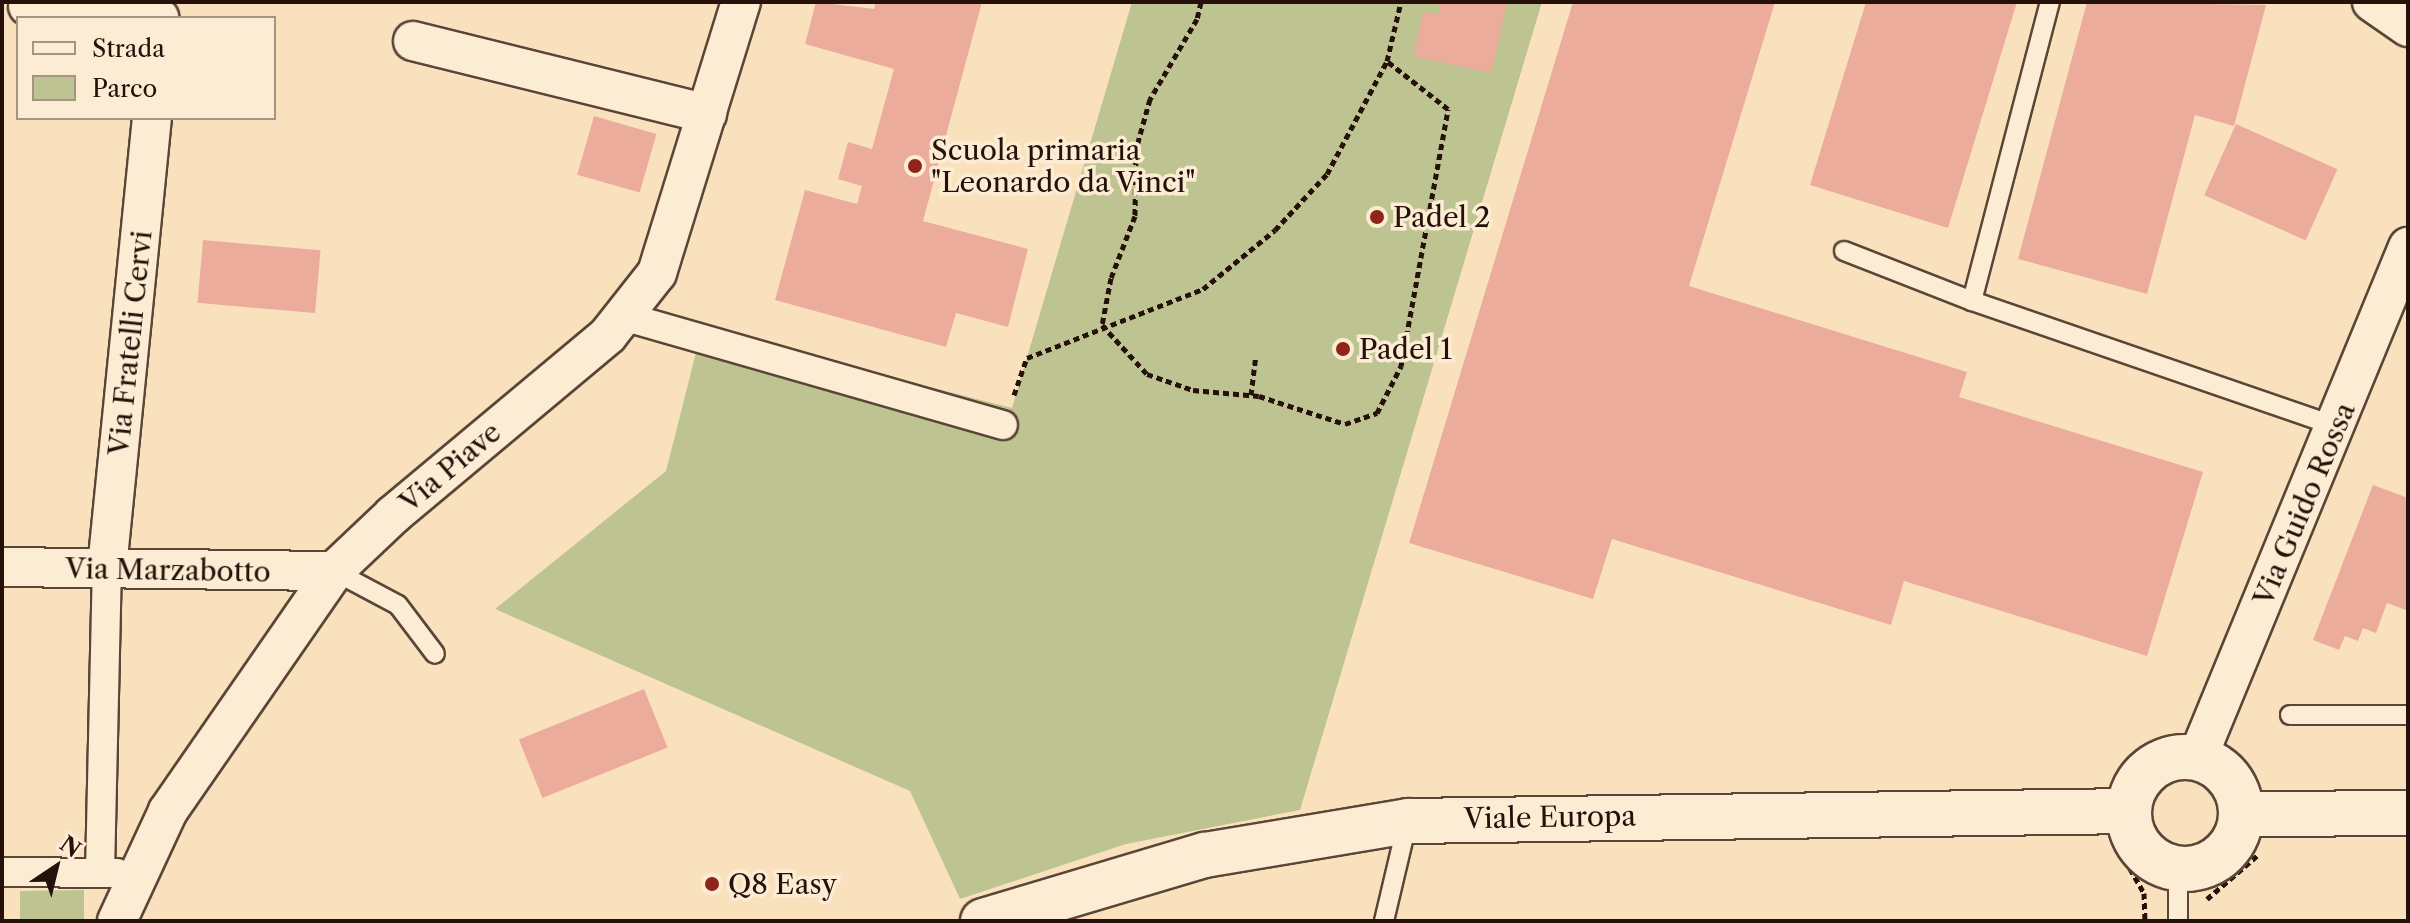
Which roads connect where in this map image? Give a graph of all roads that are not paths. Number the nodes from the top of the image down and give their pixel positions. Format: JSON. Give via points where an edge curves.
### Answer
{"nodes":[{"id":1,"x":741,"y":2,"type":"edge"},
{"id":2,"x":2050,"y":2,"type":"edge"},
{"id":3,"x":2372,"y":2,"type":"edge"},
{"id":4,"x":28,"y":6,"type":"dead end"},
{"id":5,"x":139,"y":16,"type":"edge"},
{"id":6,"x":2408,"y":27,"type":"edge"},
{"id":7,"x":413,"y":41,"type":"dead end"},
{"id":8,"x":707,"y":114,"type":"junction"},
{"id":9,"x":152,"y":120,"type":"edge"},
{"id":10,"x":2408,"y":247,"type":"edge"},
{"id":11,"x":1844,"y":251,"type":"dead end"},
{"id":12,"x":1972,"y":301,"type":"junction"},
{"id":13,"x":626,"y":317,"type":"junction"},
{"id":14,"x":1003,"y":425,"type":"road end"},
{"id":15,"x":2337,"y":427,"type":"junction"},
{"id":16,"x":2,"y":567,"type":"edge"},
{"id":17,"x":107,"y":568,"type":"junction"},
{"id":18,"x":334,"y":571,"type":"junction"},
{"id":19,"x":435,"y":654,"type":"dead end"},
{"id":20,"x":2290,"y":715,"type":"dead end"},
{"id":21,"x":2408,"y":715,"type":"edge"},
{"id":22,"x":2197,"y":759,"type":"junction"},
{"id":23,"x":2129,"y":811,"type":"junction"},
{"id":24,"x":2408,"y":813,"type":"edge"},
{"id":25,"x":2241,"y":814,"type":"junction"},
{"id":26,"x":1408,"y":821,"type":"junction"},
{"id":27,"x":2178,"y":869,"type":"junction"},
{"id":28,"x":2,"y":872,"type":"edge"},
{"id":29,"x":100,"y":872,"type":"junction"},
{"id":30,"x":139,"y":873,"type":"junction"},
{"id":31,"x":117,"y":921,"type":"edge"},
{"id":32,"x":983,"y":921,"type":"edge"},
{"id":33,"x":1384,"y":921,"type":"edge"},
{"id":34,"x":2178,"y":921,"type":"edge"}],
"edges":[{"from":1,"to":8,"type":"street","name":"Via Piave"},
{"from":2,"to":12,"type":"lane"},
{"from":3,"to":6,"type":"street"},
{"from":4,"to":5,"type":"street"},
{"from":7,"to":8,"type":"street"},
{"from":8,"to":13,"type":"street","name":"Via Piave","via":[[657,273]]},
{"from":9,"to":17,"type":"street","name":"Via Fratelli Cervi"},
{"from":10,"to":15,"type":"street","name":"Via Guido Rossa"},
{"from":11,"to":12,"type":"lane"},
{"from":12,"to":15,"type":"lane"},
{"from":13,"to":14,"type":"street"},
{"from":13,"to":18,"type":"street","name":"Via Piave"},
{"from":15,"to":22,"type":"street","name":"Via Guido Rossa"},
{"from":16,"to":17,"type":"street","name":"Via Marzabotto"},
{"from":17,"to":18,"type":"street","name":"Via Marzabotto"},
{"from":17,"to":29,"type":"street"},
{"from":18,"to":19,"type":"lane","via":[[398,605]]},
{"from":18,"to":30,"type":"street","name":"Via Piave","via":[[177,798]]},
{"from":20,"to":21,"type":"lane"},
{"from":22,"to":23,"type":"street","via":[[2157,765],[2137,784]]},
{"from":22,"to":25,"type":"street","via":[[2229,779]]},
{"from":23,"to":26,"type":"street","name":"Viale Europa"},
{"from":23,"to":27,"type":"street","via":[[2137,843],[2148,855]]},
{"from":24,"to":25,"type":"street"},
{"from":25,"to":27,"type":"street","via":[[2229,849],[2197,868]]},
{"from":26,"to":32,"type":"street","name":"Viale Europa","via":[[1205,855]]},
{"from":26,"to":33,"type":"lane"},
{"from":27,"to":34,"type":"lane"},
{"from":28,"to":29,"type":"street"},
{"from":29,"to":30,"type":"street"},
{"from":30,"to":31,"type":"street","name":"Via Piave"}]}
